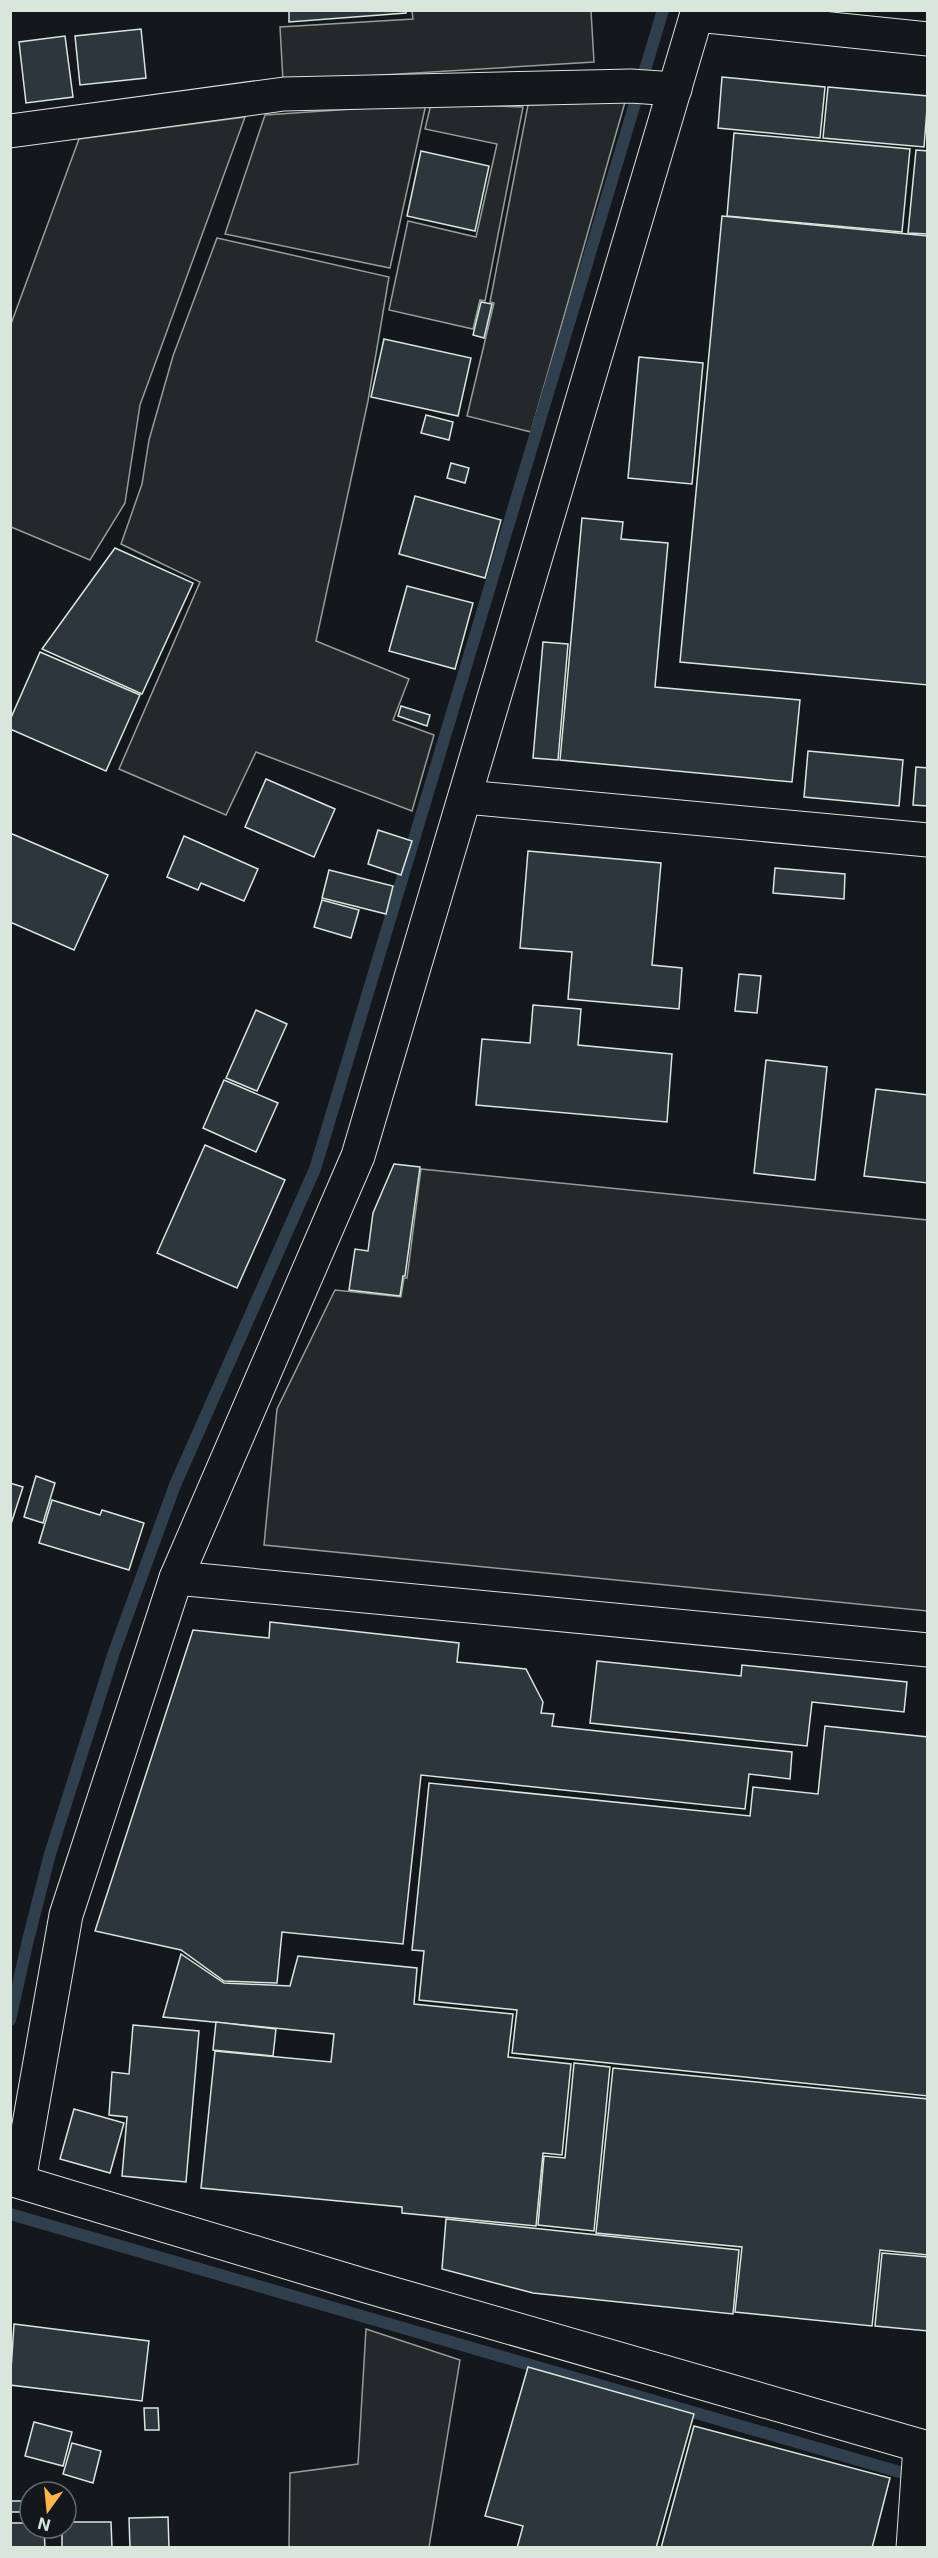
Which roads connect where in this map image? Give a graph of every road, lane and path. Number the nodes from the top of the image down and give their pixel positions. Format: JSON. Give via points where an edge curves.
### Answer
{"nodes":[{"id":1,"x":697,"y":13,"type":"edge"},
{"id":2,"x":927,"y":39,"type":"edge"},
{"id":3,"x":650,"y":88,"type":"junction"},
{"id":4,"x":10,"y":131,"type":"edge"},
{"id":5,"x":466,"y":797,"type":"junction"},
{"id":6,"x":927,"y":840,"type":"edge"},
{"id":7,"x":176,"y":1578,"type":"junction"},
{"id":8,"x":927,"y":1650,"type":"edge"},
{"id":9,"x":15,"y":2180,"type":"edge"},
{"id":10,"x":924,"y":2447,"type":"edge"},
{"id":11,"x":913,"y":2547,"type":"edge"}],
"edges":[{"from":1,"to":2,"type":"street"},
{"from":1,"to":3,"type":"street"},
{"from":3,"to":4,"type":"street","via":[[284,94]]},
{"from":3,"to":5,"type":"street"},
{"from":5,"to":6,"type":"street"},
{"from":5,"to":7,"type":"street","via":[[358,1156]]},
{"from":7,"to":8,"type":"street"},
{"from":7,"to":9,"type":"street","via":[[66,1915]]},
{"from":9,"to":10,"type":"street"},
{"from":10,"to":11,"type":"street"}]}
